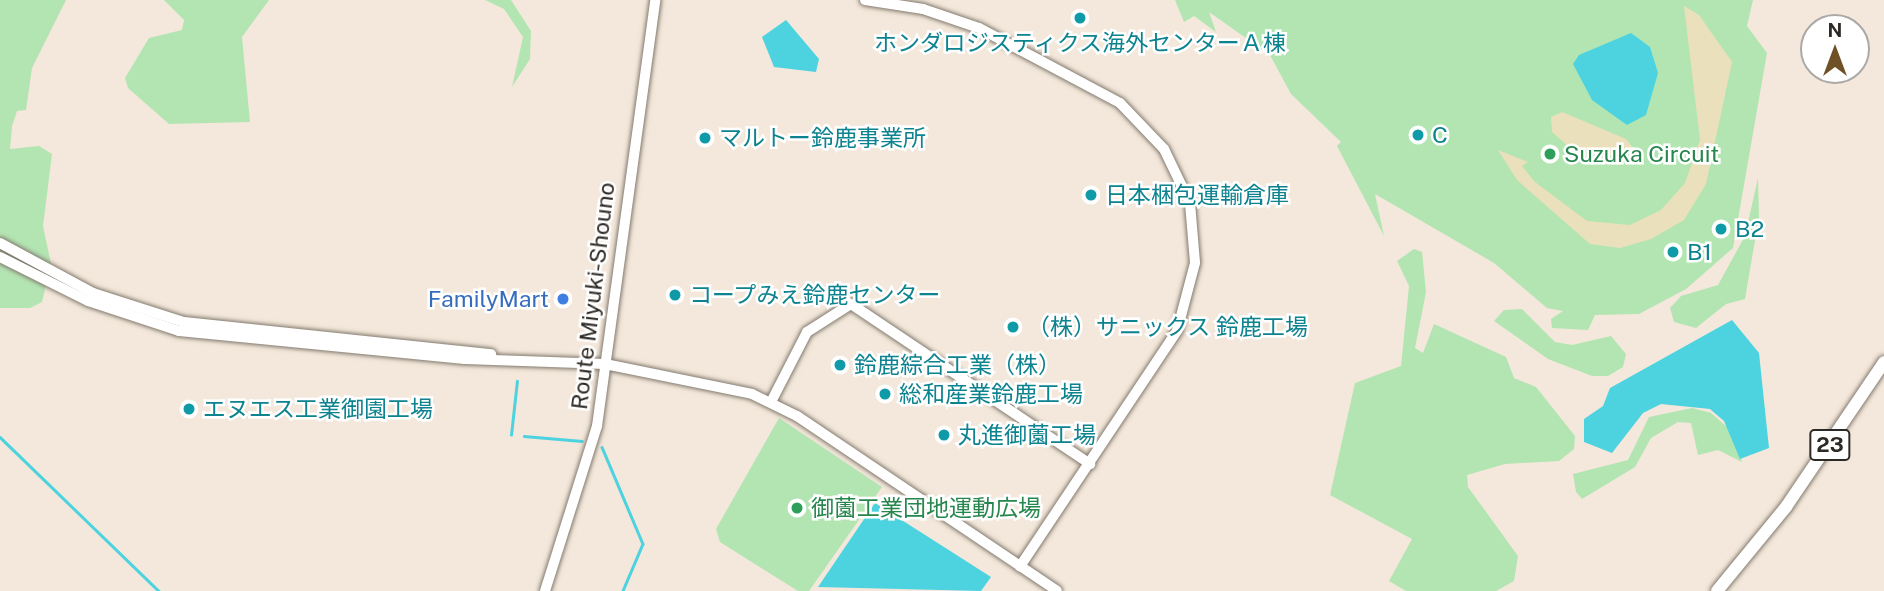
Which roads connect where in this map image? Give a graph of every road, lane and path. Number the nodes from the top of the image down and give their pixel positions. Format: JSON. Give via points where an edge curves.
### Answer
{"nodes":[{"id":1,"x":655,"y":0,"type":"edge"},
{"id":2,"x":865,"y":0,"type":"edge"},
{"id":3,"x":0,"y":243,"type":"edge"},
{"id":4,"x":0,"y":257,"type":"edge"},
{"id":5,"x":526,"y":360,"type":"junction"},
{"id":6,"x":1884,"y":362,"type":"edge"},
{"id":7,"x":605,"y":364,"type":"junction"},
{"id":8,"x":771,"y":402,"type":"junction"},
{"id":9,"x":1090,"y":464,"type":"junction"},
{"id":10,"x":1020,"y":566,"type":"junction"},
{"id":11,"x":545,"y":591,"type":"edge"},
{"id":12,"x":1057,"y":591,"type":"edge"},
{"id":13,"x":1717,"y":591,"type":"edge"}],
"edges":[{"from":1,"to":7,"type":"main road","name":"Route Miyuki-Shouno"},
{"from":2,"to":9,"type":"street","via":[[951,16],[1082,81],[1145,125],[1178,172],[1195,238],[1184,316]]},
{"from":3,"to":5,"type":"street","via":[[93,293],[184,322]]},
{"from":4,"to":5,"type":"street","via":[[88,301],[179,331]]},
{"from":5,"to":7,"type":"street"},
{"from":6,"to":13,"type":"highway","number":"23","via":[[1786,507]]},
{"from":7,"to":8,"type":"street","via":[[702,380]]},
{"from":7,"to":11,"type":"main road","name":"Route Miyuki-Shouno","via":[[587,466]]},
{"from":8,"to":9,"type":"street","via":[[807,332],[851,304]]},
{"from":8,"to":10,"type":"street"},
{"from":9,"to":10,"type":"street"},
{"from":10,"to":12,"type":"street"}]}
